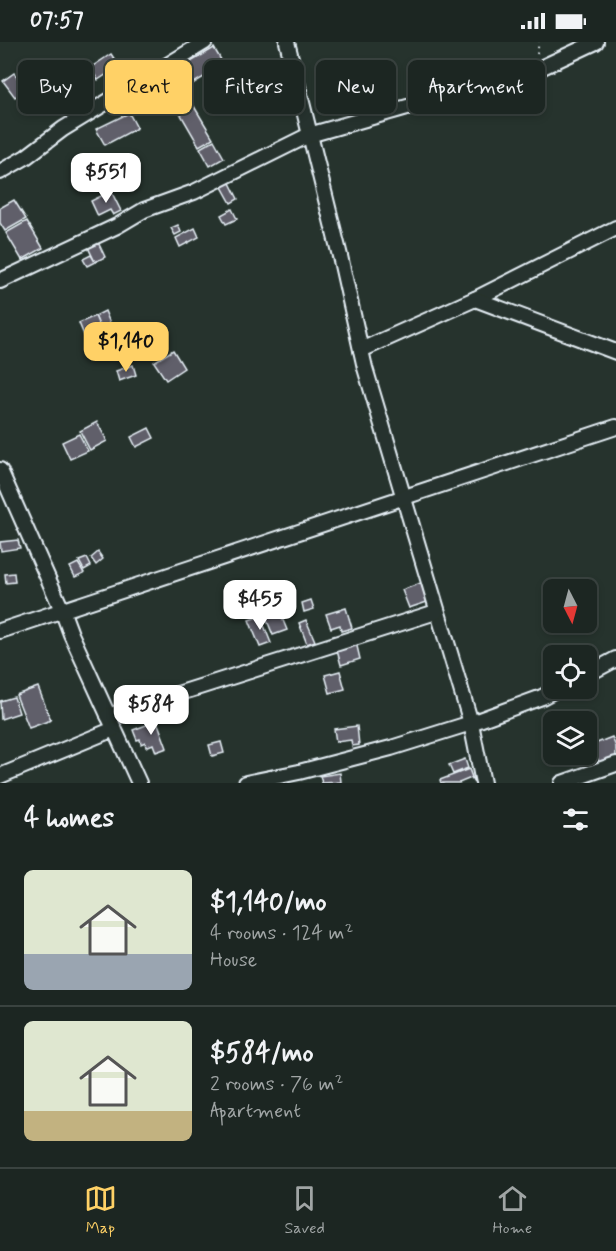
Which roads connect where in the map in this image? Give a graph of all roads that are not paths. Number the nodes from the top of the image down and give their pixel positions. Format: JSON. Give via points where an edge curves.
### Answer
{"nodes":[{"id":1,"x":205,"y":42,"type":"edge"},
{"id":2,"x":287,"y":42,"type":"edge"},
{"id":3,"x":596,"y":42,"type":"edge"},
{"id":4,"x":309,"y":135,"type":"junction"},
{"id":5,"x":0,"y":172,"type":"edge"},
{"id":6,"x":616,"y":228,"type":"edge"},
{"id":7,"x":0,"y":282,"type":"edge"},
{"id":8,"x":475,"y":299,"type":"junction"},
{"id":9,"x":361,"y":350,"type":"junction"},
{"id":10,"x":616,"y":352,"type":"edge"},
{"id":11,"x":616,"y":427,"type":"edge"},
{"id":12,"x":0,"y":470,"type":"edge"},
{"id":13,"x":404,"y":497,"type":"junction"},
{"id":14,"x":62,"y":610,"type":"junction"},
{"id":15,"x":436,"y":612,"type":"junction"},
{"id":16,"x":0,"y":630,"type":"edge"},
{"id":17,"x":616,"y":659,"type":"edge"},
{"id":18,"x":597,"y":669,"type":"edge"},
{"id":19,"x":543,"y":696,"type":"edge"},
{"id":20,"x":108,"y":716,"type":"junction"},
{"id":21,"x":471,"y":723,"type":"junction"},
{"id":22,"x":114,"y":729,"type":"junction"},
{"id":23,"x":616,"y":764,"type":"edge"},
{"id":24,"x":0,"y":776,"type":"edge"},
{"id":25,"x":139,"y":783,"type":"edge"},
{"id":26,"x":246,"y":783,"type":"edge"},
{"id":27,"x":483,"y":783,"type":"edge"},
{"id":28,"x":562,"y":783,"type":"edge"}],
"edges":[{"from":1,"to":5,"type":"street"},
{"from":2,"to":4,"type":"street"},
{"from":3,"to":4,"type":"street","via":[[534,71]]},
{"from":4,"to":7,"type":"street","via":[[194,192],[144,210]]},
{"from":4,"to":9,"type":"street"},
{"from":6,"to":8,"type":"street"},
{"from":8,"to":9,"type":"street"},
{"from":8,"to":10,"type":"street"},
{"from":9,"to":13,"type":"street"},
{"from":11,"to":13,"type":"street"},
{"from":12,"to":14,"type":"street"},
{"from":13,"to":14,"type":"street"},
{"from":13,"to":15,"type":"street"},
{"from":14,"to":16,"type":"street"},
{"from":14,"to":20,"type":"street"},
{"from":15,"to":20,"type":"street"},
{"from":15,"to":21,"type":"street"},
{"from":17,"to":18,"type":"street"},
{"from":19,"to":21,"type":"street"},
{"from":20,"to":22,"type":"street"},
{"from":21,"to":26,"type":"street","via":[[390,748]]},
{"from":21,"to":27,"type":"street"},
{"from":22,"to":24,"type":"street"},
{"from":22,"to":25,"type":"street"},
{"from":23,"to":28,"type":"street"}]}
